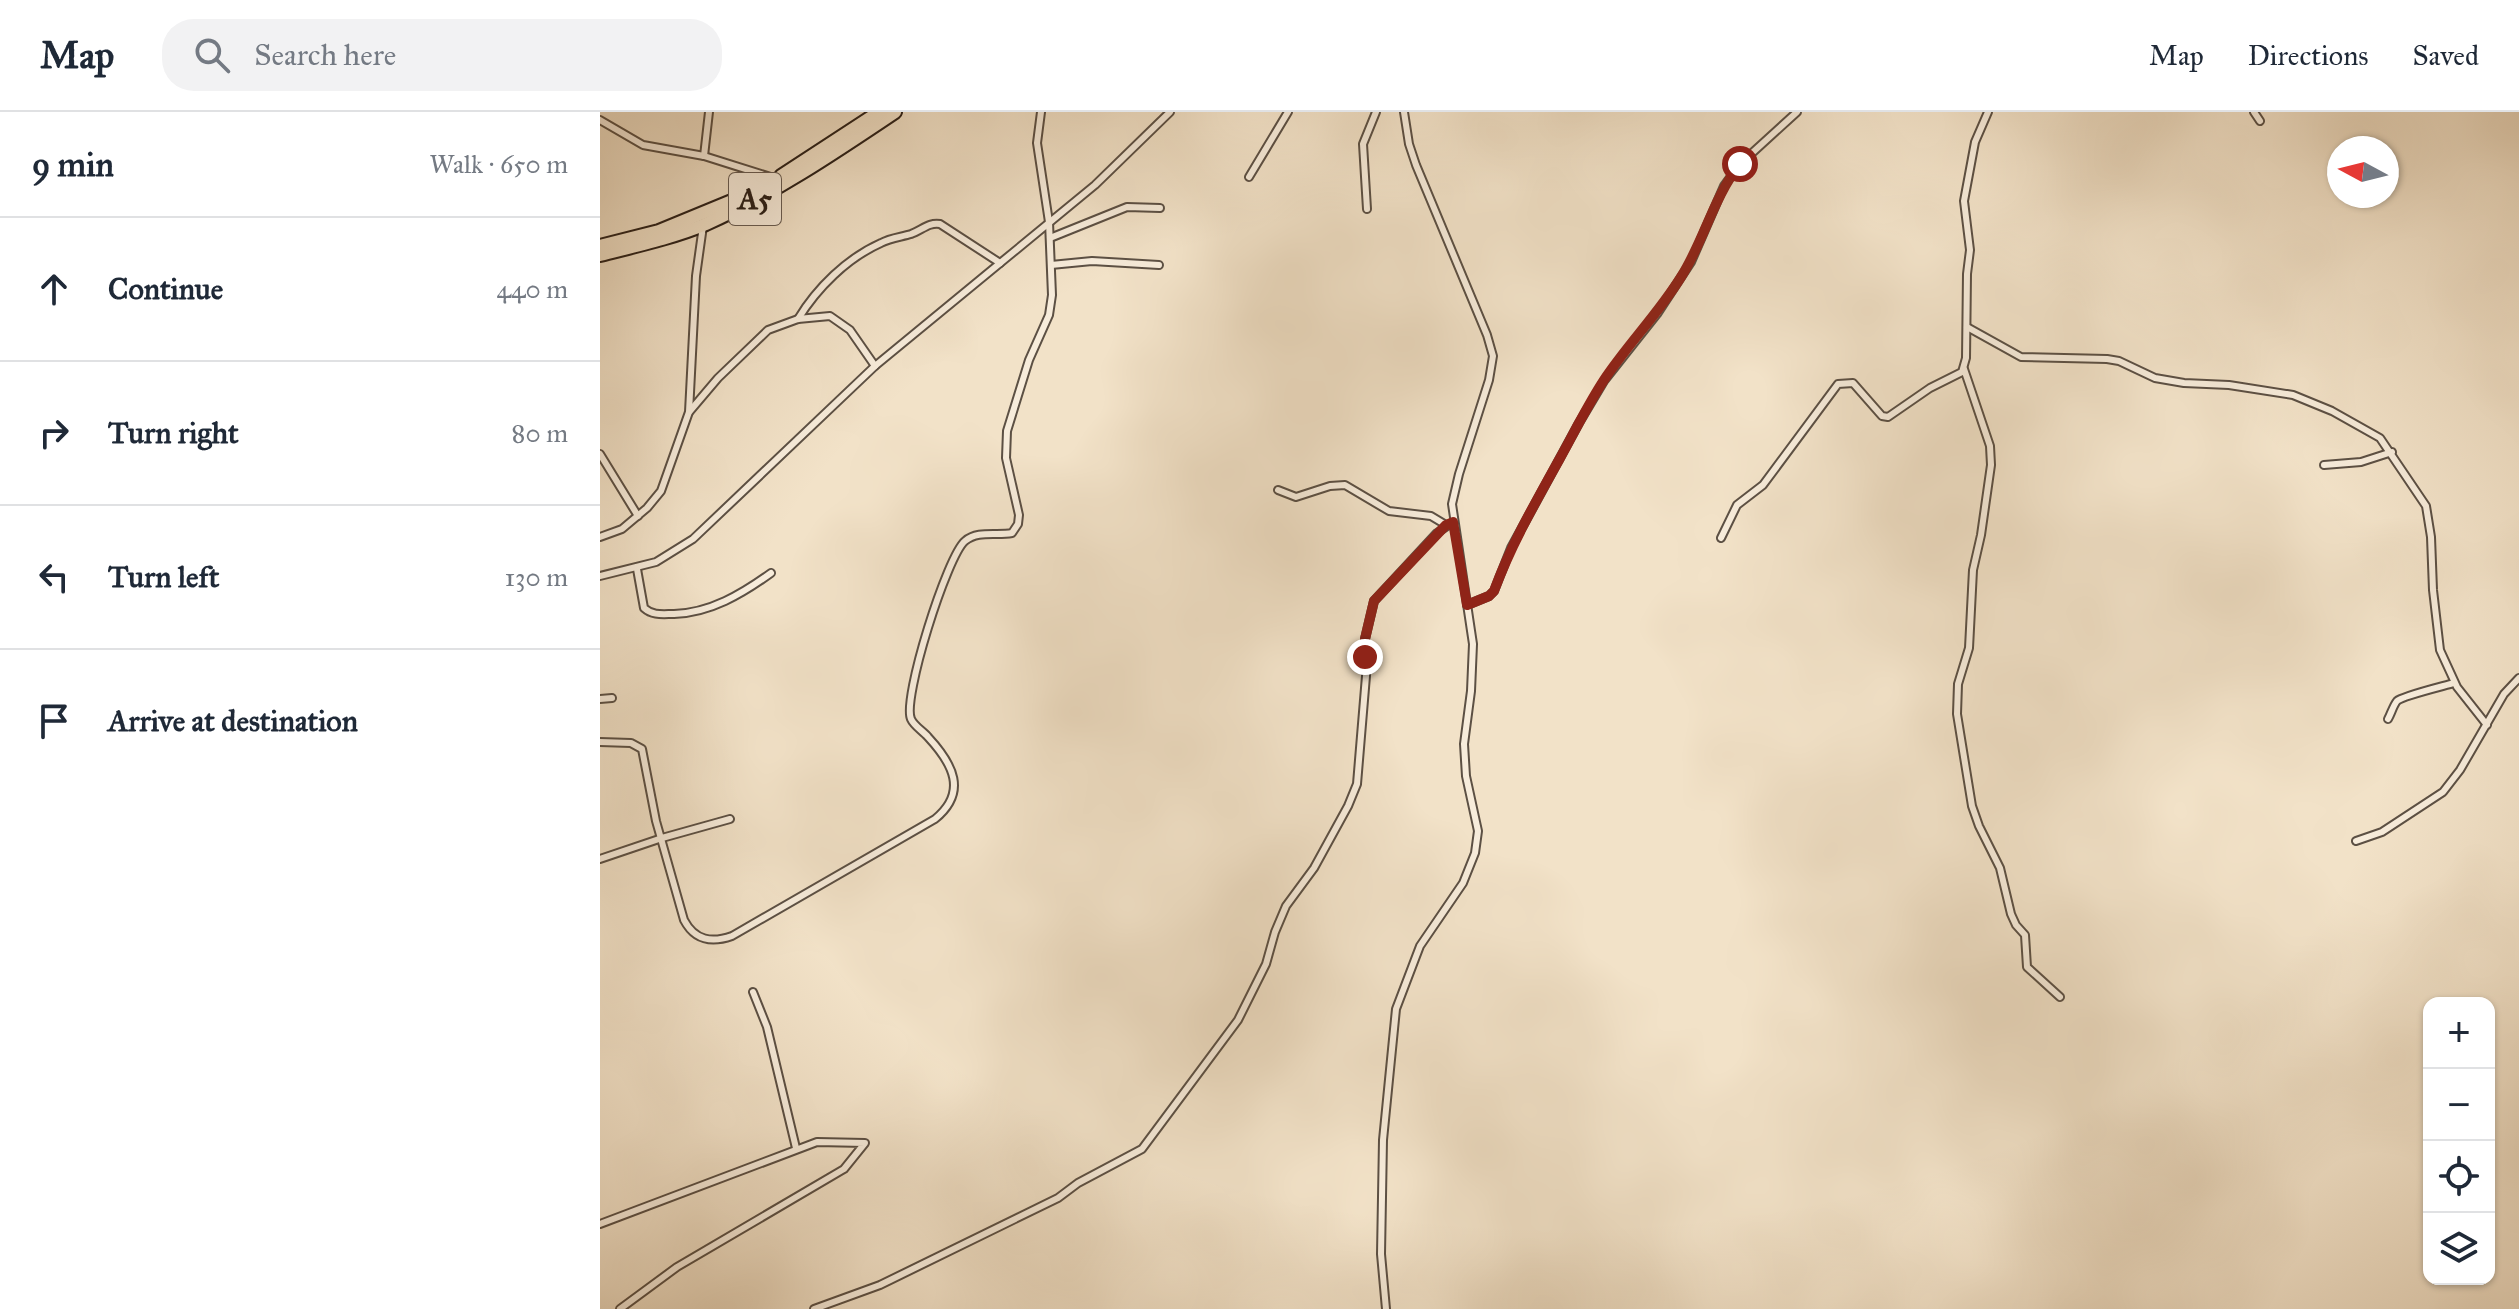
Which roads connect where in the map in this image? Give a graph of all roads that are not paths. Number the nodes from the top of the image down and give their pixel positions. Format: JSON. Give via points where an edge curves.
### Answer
{"nodes":[{"id":1,"x":709,"y":112,"type":"edge"},
{"id":2,"x":879,"y":112,"type":"edge"},
{"id":3,"x":895,"y":112,"type":"edge"},
{"id":4,"x":1041,"y":112,"type":"edge"},
{"id":5,"x":1170,"y":112,"type":"edge"},
{"id":6,"x":1288,"y":112,"type":"edge"},
{"id":7,"x":1376,"y":112,"type":"edge"},
{"id":8,"x":1404,"y":112,"type":"edge"},
{"id":9,"x":1797,"y":112,"type":"edge"},
{"id":10,"x":1988,"y":112,"type":"edge"},
{"id":11,"x":2254,"y":112,"type":"edge"},
{"id":12,"x":600,"y":120,"type":"edge"},
{"id":13,"x":2260,"y":121,"type":"dead end"},
{"id":14,"x":704,"y":156,"type":"junction"},
{"id":15,"x":1249,"y":177,"type":"dead end"},
{"id":16,"x":777,"y":179,"type":"junction"},
{"id":17,"x":1160,"y":208,"type":"dead end"},
{"id":18,"x":1367,"y":209,"type":"dead end"},
{"id":19,"x":1049,"y":222,"type":"junction"},
{"id":20,"x":704,"y":225,"type":"junction"},
{"id":21,"x":1050,"y":238,"type":"junction"},
{"id":22,"x":600,"y":246,"type":"edge"},
{"id":23,"x":600,"y":255,"type":"edge"},
{"id":24,"x":1000,"y":263,"type":"junction"},
{"id":25,"x":1051,"y":265,"type":"junction"},
{"id":26,"x":1159,"y":265,"type":"dead end"},
{"id":27,"x":798,"y":319,"type":"junction"},
{"id":28,"x":1967,"y":327,"type":"junction"},
{"id":29,"x":875,"y":366,"type":"junction"},
{"id":30,"x":1964,"y":369,"type":"junction"},
{"id":31,"x":689,"y":412,"type":"junction"},
{"id":32,"x":2392,"y":452,"type":"junction"},
{"id":33,"x":600,"y":454,"type":"edge"},
{"id":34,"x":2324,"y":465,"type":"dead end"},
{"id":35,"x":1278,"y":490,"type":"dead end"},
{"id":36,"x":638,"y":516,"type":"junction"},
{"id":37,"x":1450,"y":524,"type":"junction"},
{"id":38,"x":600,"y":537,"type":"edge"},
{"id":39,"x":1721,"y":538,"type":"dead end"},
{"id":40,"x":637,"y":569,"type":"junction"},
{"id":41,"x":771,"y":573,"type":"dead end"},
{"id":42,"x":600,"y":576,"type":"edge"},
{"id":43,"x":1467,"y":605,"type":"junction"},
{"id":44,"x":2519,"y":678,"type":"edge"},
{"id":45,"x":2454,"y":683,"type":"junction"},
{"id":46,"x":612,"y":698,"type":"dead end"},
{"id":47,"x":600,"y":699,"type":"edge"},
{"id":48,"x":2388,"y":719,"type":"dead end"},
{"id":49,"x":2487,"y":725,"type":"junction"},
{"id":50,"x":600,"y":742,"type":"edge"},
{"id":51,"x":730,"y":819,"type":"dead end"},
{"id":52,"x":662,"y":838,"type":"junction"},
{"id":53,"x":2356,"y":841,"type":"dead end"},
{"id":54,"x":600,"y":859,"type":"edge"},
{"id":55,"x":753,"y":992,"type":"dead end"},
{"id":56,"x":2060,"y":997,"type":"dead end"},
{"id":57,"x":796,"y":1148,"type":"junction"},
{"id":58,"x":600,"y":1224,"type":"edge"},
{"id":59,"x":620,"y":1309,"type":"edge"},
{"id":60,"x":814,"y":1309,"type":"edge"},
{"id":61,"x":1386,"y":1309,"type":"edge"}],
"edges":[{"from":1,"to":14,"type":"street"},
{"from":2,"to":16,"type":"highway","number":"A5"},
{"from":3,"to":20,"type":"highway","number":"A5","via":[[777,188]]},
{"from":4,"to":19,"type":"street","via":[[1037,143]]},
{"from":5,"to":19,"type":"street"},
{"from":6,"to":15,"type":"street"},
{"from":7,"to":18,"type":"street","via":[[1363,144]]},
{"from":8,"to":37,"type":"street","via":[[1416,165],[1493,356],[1454,491]]},
{"from":9,"to":43,"type":"street","via":[[1740,164],[1724,186],[1691,262],[1579,423],[1511,548],[1494,591]]},
{"from":10,"to":28,"type":"street","via":[[1975,142],[1964,201],[1970,250]]},
{"from":11,"to":13,"type":"street"},
{"from":12,"to":14,"type":"street","via":[[643,145]]},
{"from":14,"to":16,"type":"street"},
{"from":16,"to":22,"type":"highway","number":"A5","via":[[687,221]]},
{"from":17,"to":21,"type":"street","via":[[1127,207]]},
{"from":19,"to":21,"type":"street"},
{"from":19,"to":24,"type":"street"},
{"from":20,"to":23,"type":"highway","number":"A5"},
{"from":20,"to":31,"type":"street"},
{"from":21,"to":25,"type":"street"},
{"from":24,"to":27,"type":"street","via":[[932,223],[866,251],[812,297]]},
{"from":24,"to":29,"type":"street"},
{"from":25,"to":26,"type":"street"},
{"from":25,"to":52,"type":"street","via":[[1049,315],[1007,431],[1006,458],[1018,524],[1012,533],[975,535],[960,546],[919,658],[909,706],[911,720],[949,764],[954,797],[948,808],[718,941],[689,928]]},
{"from":27,"to":29,"type":"street","via":[[830,316],[850,330]]},
{"from":27,"to":31,"type":"street","via":[[768,330]]},
{"from":28,"to":30,"type":"street"},
{"from":28,"to":32,"type":"street","via":[[2021,357],[2107,359],[2155,378],[2293,395],[2355,423]]},
{"from":29,"to":40,"type":"street","via":[[693,539]]},
{"from":30,"to":39,"type":"street","via":[[1888,417],[1853,383],[1838,384],[1763,485],[1730,514]]},
{"from":30,"to":56,"type":"street","via":[[1990,446],[1991,465],[1973,570],[1969,648],[1958,684],[1959,735],[1974,815],[2000,868],[2011,914],[2025,935],[2027,967]]},
{"from":31,"to":36,"type":"street","via":[[661,491]]},
{"from":32,"to":34,"type":"street","via":[[2361,462]]},
{"from":32,"to":45,"type":"street","via":[[2428,513],[2440,650]]},
{"from":33,"to":36,"type":"street"},
{"from":35,"to":37,"type":"street","via":[[1296,497],[1345,485],[1389,511]]},
{"from":36,"to":38,"type":"street"},
{"from":37,"to":43,"type":"street"},
{"from":37,"to":60,"type":"street","via":[[1374,601],[1365,639],[1360,762],[1348,806],[1286,906],[1266,964],[1238,1020],[1150,1139],[1134,1155],[1058,1198],[880,1285]]},
{"from":40,"to":41,"type":"street","via":[[644,608],[658,615],[711,608]]},
{"from":40,"to":42,"type":"street"},
{"from":43,"to":61,"type":"street","via":[[1473,660],[1464,760],[1477,841],[1463,883],[1420,946],[1396,1009],[1383,1140],[1381,1254]]},
{"from":44,"to":49,"type":"street"},
{"from":45,"to":48,"type":"street","via":[[2404,696]]},
{"from":45,"to":49,"type":"street"},
{"from":46,"to":47,"type":"street"},
{"from":49,"to":53,"type":"street","via":[[2443,792],[2382,832]]},
{"from":50,"to":52,"type":"street","via":[[631,743],[642,749]]},
{"from":51,"to":52,"type":"street"},
{"from":52,"to":54,"type":"street"},
{"from":55,"to":57,"type":"street","via":[[767,1027]]},
{"from":57,"to":58,"type":"street"},
{"from":57,"to":59,"type":"street","via":[[817,1142],[865,1143],[844,1169],[677,1267]]}]}
